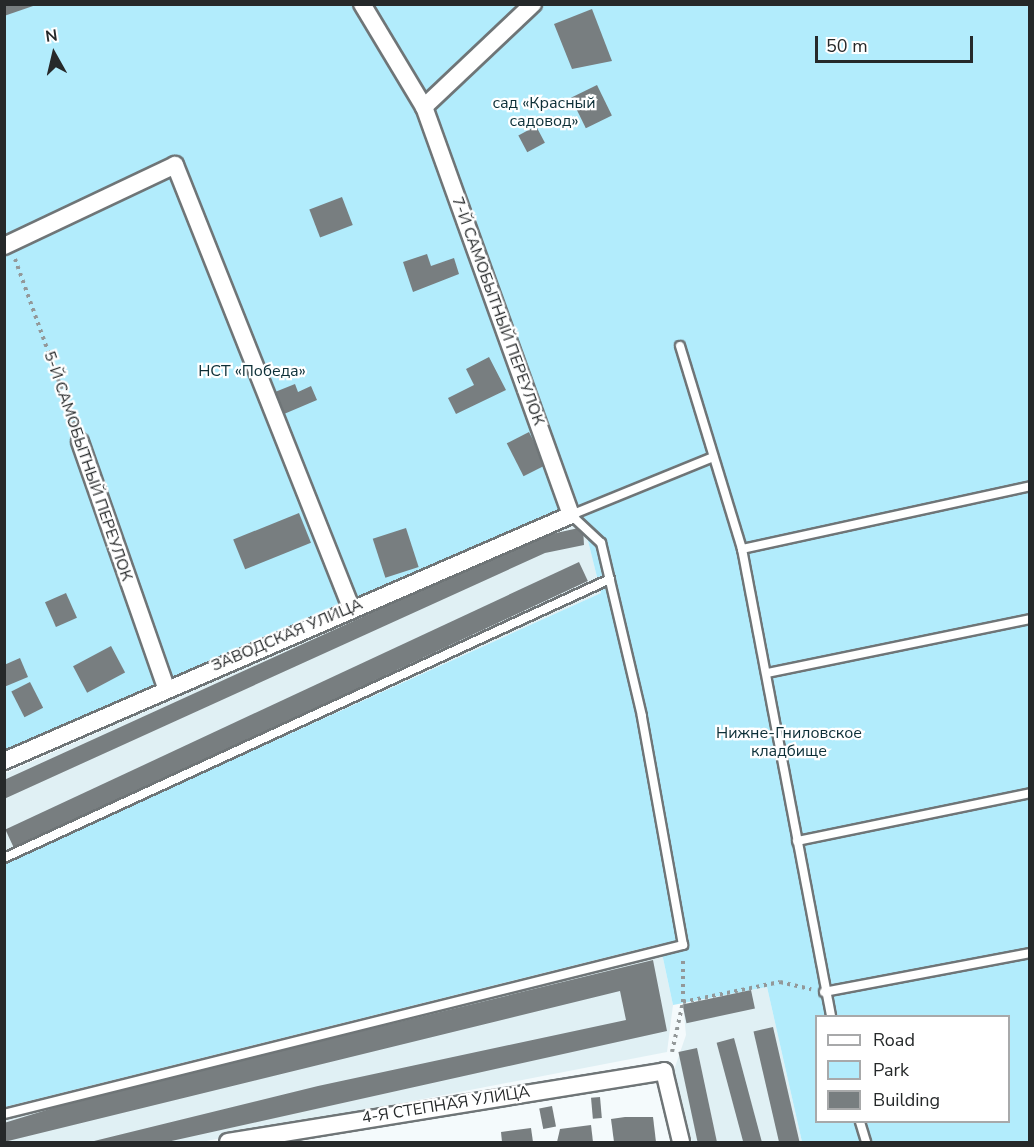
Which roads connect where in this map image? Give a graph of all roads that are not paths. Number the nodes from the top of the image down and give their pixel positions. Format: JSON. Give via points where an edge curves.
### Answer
{"nodes":[{"id":1,"x":362,"y":4,"type":"edge"},
{"id":2,"x":533,"y":4,"type":"edge"},
{"id":3,"x":424,"y":107,"type":"junction"},
{"id":4,"x":7,"y":245,"type":"edge"},
{"id":5,"x":680,"y":346,"type":"dead end"},
{"id":6,"x":80,"y":442,"type":"road end"},
{"id":7,"x":713,"y":457,"type":"junction"},
{"id":8,"x":1029,"y":486,"type":"edge"},
{"id":9,"x":571,"y":515,"type":"junction"},
{"id":10,"x":742,"y":549,"type":"junction"},
{"id":11,"x":610,"y":579,"type":"junction"},
{"id":12,"x":351,"y":607,"type":"junction"},
{"id":13,"x":1029,"y":619,"type":"edge"},
{"id":14,"x":767,"y":673,"type":"junction"},
{"id":15,"x":166,"y":687,"type":"junction"},
{"id":16,"x":4,"y":761,"type":"edge"},
{"id":17,"x":1029,"y":793,"type":"edge"},
{"id":18,"x":797,"y":841,"type":"junction"},
{"id":19,"x":4,"y":858,"type":"edge"},
{"id":20,"x":1029,"y":953,"type":"edge"},
{"id":21,"x":824,"y":992,"type":"junction"},
{"id":22,"x":830,"y":1015,"type":"edge"},
{"id":23,"x":4,"y":1114,"type":"edge"},
{"id":24,"x":860,"y":1123,"type":"edge"},
{"id":25,"x":228,"y":1143,"type":"edge"},
{"id":26,"x":681,"y":1143,"type":"edge"},
{"id":27,"x":866,"y":1143,"type":"edge"}],
"edges":[{"from":1,"to":3,"type":"street","name":"7-Й САМОБЫТНЫЙ ПЕРЕУЛОК"},
{"from":2,"to":3,"type":"street"},
{"from":3,"to":9,"type":"street","name":"7-Й САМОБЫТНЫЙ ПЕРЕУЛОК"},
{"from":4,"to":12,"type":"street","via":[[176,165]]},
{"from":5,"to":7,"type":"lane"},
{"from":6,"to":15,"type":"street","name":"5-Й САМОБЫТНЫЙ ПЕРЕУЛОК"},
{"from":7,"to":9,"type":"lane"},
{"from":7,"to":10,"type":"lane"},
{"from":8,"to":10,"type":"lane"},
{"from":9,"to":11,"type":"lane","via":[[601,543]]},
{"from":9,"to":12,"type":"street","name":"ЗАВОДСКАЯ УЛИЦА"},
{"from":10,"to":14,"type":"lane"},
{"from":11,"to":19,"type":"lane"},
{"from":11,"to":23,"type":"lane","via":[[642,716],[683,945]]},
{"from":12,"to":15,"type":"street","name":"ЗАВОДСКАЯ УЛИЦА"},
{"from":13,"to":14,"type":"lane"},
{"from":14,"to":18,"type":"lane"},
{"from":15,"to":16,"type":"street","name":"ЗАВОДСКАЯ УЛИЦА"},
{"from":17,"to":18,"type":"lane"},
{"from":18,"to":21,"type":"lane"},
{"from":20,"to":21,"type":"lane"},
{"from":21,"to":22,"type":"lane"},
{"from":24,"to":27,"type":"lane"},
{"from":25,"to":26,"type":"street","name":"4-Я СТЕПНАЯ УЛИЦА","via":[[664,1071]]}]}
